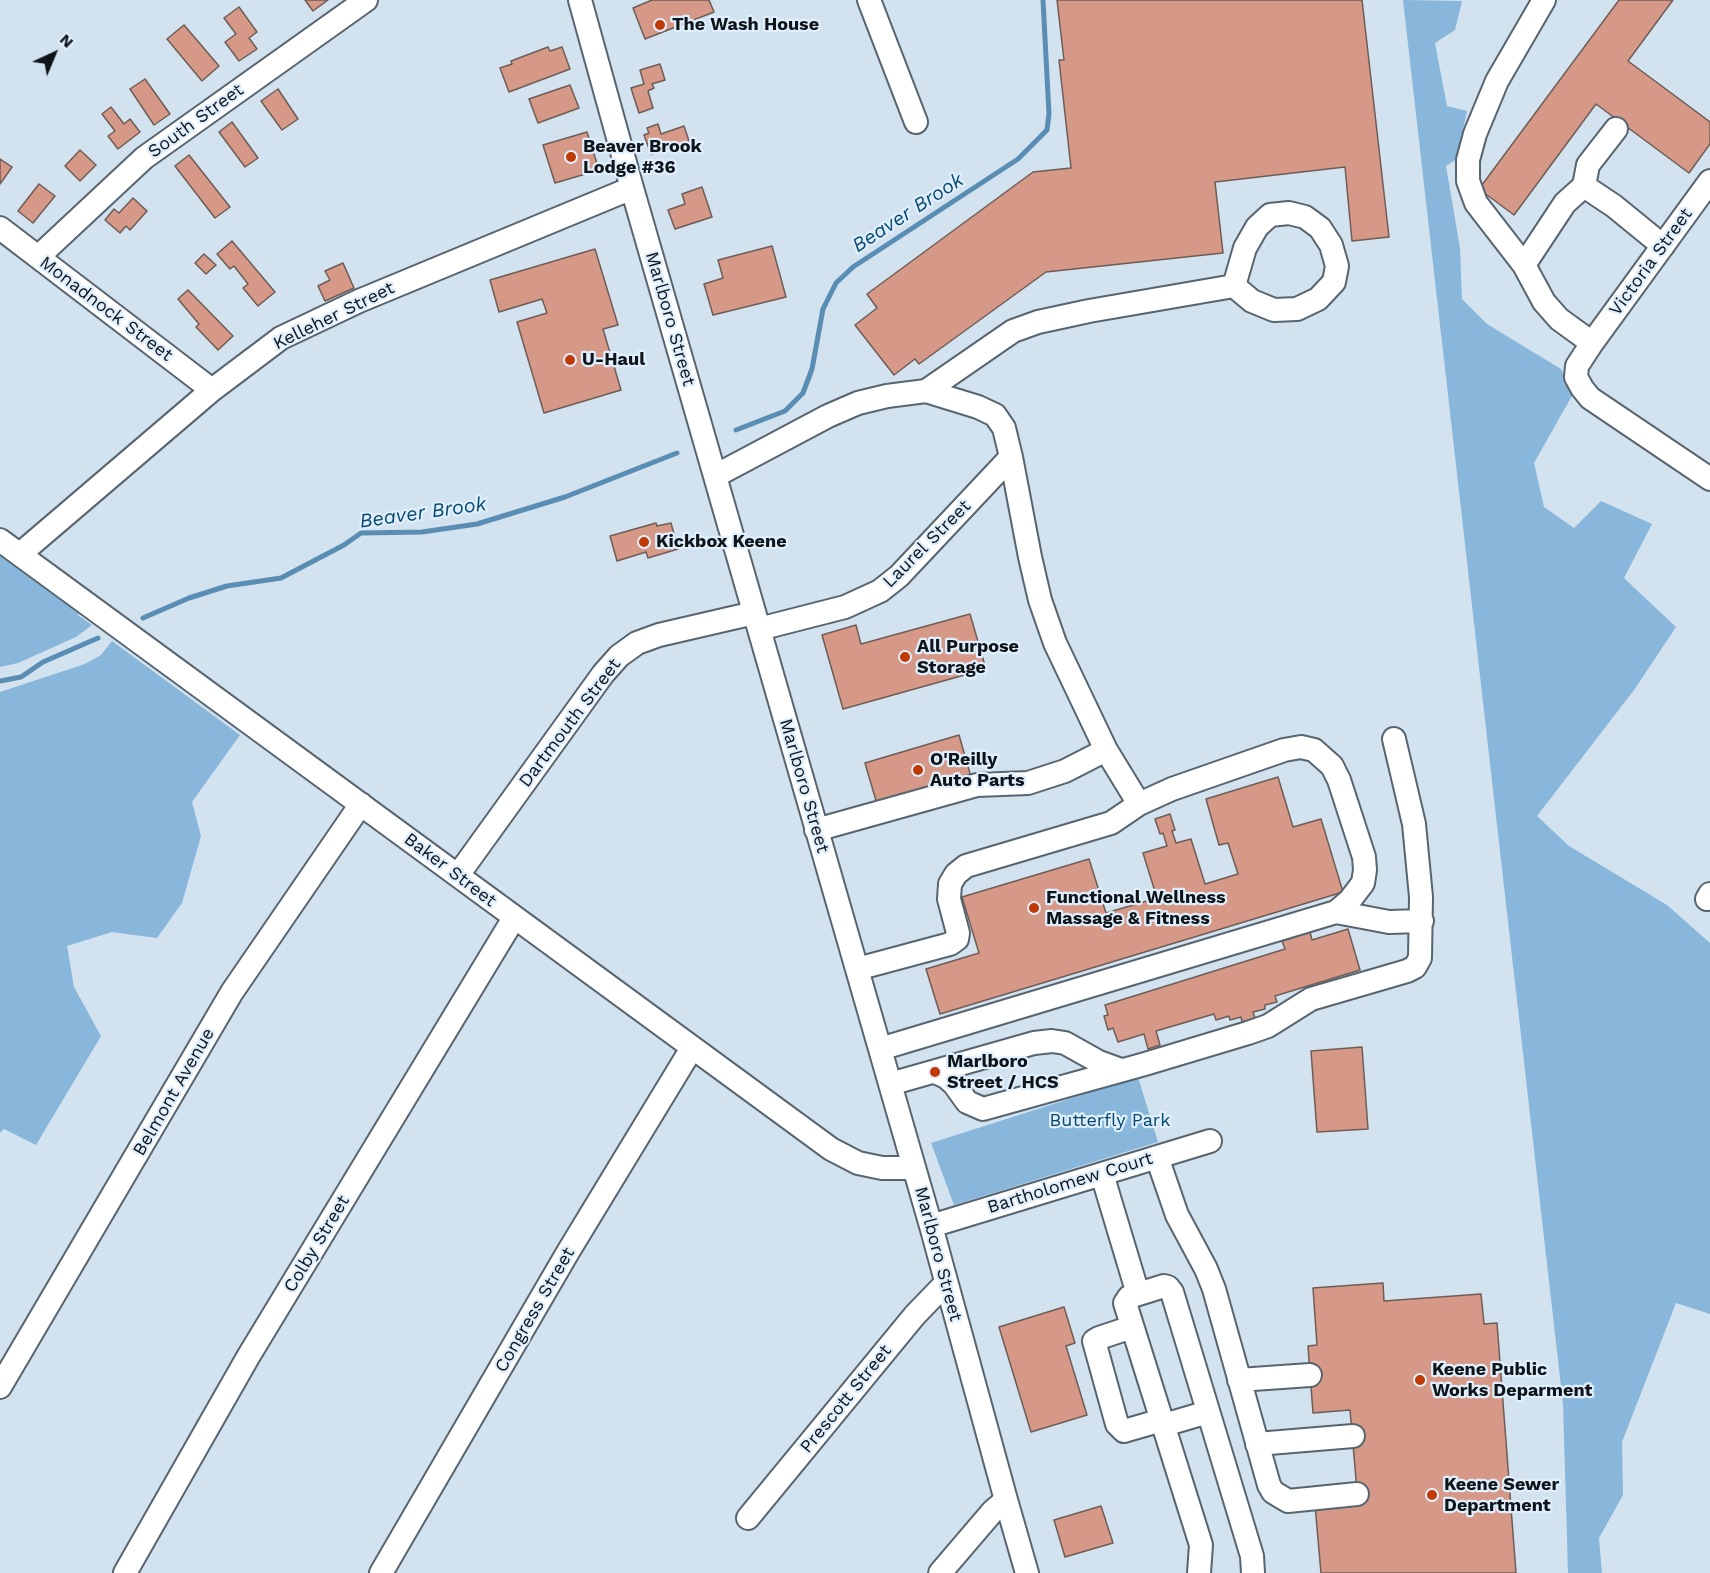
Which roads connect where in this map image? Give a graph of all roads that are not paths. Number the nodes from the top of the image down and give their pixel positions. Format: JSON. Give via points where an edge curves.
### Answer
{"nodes":[{"id":1,"x":366,"y":0,"type":"edge"},
{"id":2,"x":580,"y":0,"type":"edge"},
{"id":3,"x":869,"y":0,"type":"edge"},
{"id":4,"x":1544,"y":0,"type":"edge"},
{"id":5,"x":916,"y":122,"type":"dead end"},
{"id":6,"x":1616,"y":129,"type":"dead end"},
{"id":7,"x":1710,"y":182,"type":"edge"},
{"id":8,"x":1584,"y":186,"type":"junction"},
{"id":9,"x":632,"y":188,"type":"junction"},
{"id":10,"x":0,"y":228,"type":"edge"},
{"id":11,"x":1663,"y":246,"type":"junction"},
{"id":12,"x":38,"y":257,"type":"junction"},
{"id":13,"x":1524,"y":265,"type":"junction"},
{"id":14,"x":1234,"y":286,"type":"junction"},
{"id":15,"x":1592,"y":343,"type":"junction"},
{"id":16,"x":212,"y":390,"type":"junction"},
{"id":17,"x":926,"y":391,"type":"junction"},
{"id":18,"x":1011,"y":457,"type":"junction"},
{"id":19,"x":715,"y":476,"type":"junction"},
{"id":20,"x":1710,"y":478,"type":"edge"},
{"id":21,"x":0,"y":540,"type":"edge"},
{"id":22,"x":20,"y":554,"type":"junction"},
{"id":23,"x":756,"y":621,"type":"junction"},
{"id":24,"x":1395,"y":739,"type":"dead end"},
{"id":25,"x":1106,"y":750,"type":"junction"},
{"id":26,"x":361,"y":804,"type":"junction"},
{"id":27,"x":1139,"y":804,"type":"junction"},
{"id":28,"x":816,"y":830,"type":"junction"},
{"id":29,"x":458,"y":875,"type":"junction"},
{"id":30,"x":1336,"y":912,"type":"junction"},
{"id":31,"x":514,"y":918,"type":"junction"},
{"id":32,"x":1422,"y":921,"type":"junction"},
{"id":33,"x":856,"y":969,"type":"junction"},
{"id":34,"x":692,"y":1048,"type":"junction"},
{"id":35,"x":880,"y":1049,"type":"junction"},
{"id":36,"x":1121,"y":1070,"type":"junction"},
{"id":37,"x":935,"y":1072,"type":"junction"},
{"id":38,"x":890,"y":1084,"type":"junction"},
{"id":39,"x":1210,"y":1141,"type":"dead end"},
{"id":40,"x":1157,"y":1157,"type":"junction"},
{"id":41,"x":914,"y":1168,"type":"junction"},
{"id":42,"x":1102,"y":1174,"type":"junction"},
{"id":43,"x":931,"y":1226,"type":"junction"},
{"id":44,"x":946,"y":1283,"type":"junction"},
{"id":45,"x":1138,"y":1294,"type":"junction"},
{"id":46,"x":1132,"y":1327,"type":"junction"},
{"id":47,"x":1310,"y":1375,"type":"dead end"},
{"id":48,"x":1239,"y":1380,"type":"junction"},
{"id":49,"x":0,"y":1388,"type":"edge"},
{"id":50,"x":1208,"y":1412,"type":"junction"},
{"id":51,"x":1163,"y":1422,"type":"junction"},
{"id":52,"x":1353,"y":1436,"type":"dead end"},
{"id":53,"x":1257,"y":1444,"type":"junction"},
{"id":54,"x":1357,"y":1494,"type":"dead end"},
{"id":55,"x":1006,"y":1500,"type":"junction"},
{"id":56,"x":748,"y":1518,"type":"dead end"},
{"id":57,"x":125,"y":1573,"type":"edge"},
{"id":58,"x":381,"y":1573,"type":"edge"},
{"id":59,"x":939,"y":1573,"type":"edge"},
{"id":60,"x":1028,"y":1573,"type":"edge"},
{"id":61,"x":1199,"y":1573,"type":"edge"},
{"id":62,"x":1253,"y":1573,"type":"edge"}],
"edges":[{"from":1,"to":12,"type":"street","name":"South Street","via":[[144,158]]},
{"from":2,"to":9,"type":"street","name":"Marlboro Street"},
{"from":3,"to":5,"type":"street"},
{"from":4,"to":13,"type":"street","via":[[1497,81],[1468,160],[1468,181],[1476,203]]},
{"from":6,"to":8,"type":"street","via":[[1588,165]]},
{"from":7,"to":11,"type":"street","name":"Victoria Street"},
{"from":8,"to":11,"type":"street"},
{"from":8,"to":13,"type":"street","via":[[1565,203]]},
{"from":9,"to":16,"type":"street","name":"Kelleher Street","via":[[359,301],[281,338]]},
{"from":9,"to":19,"type":"street","name":"Marlboro Street"},
{"from":10,"to":12,"type":"street","name":"Monadnock Street"},
{"from":11,"to":15,"type":"street","name":"Victoria Street"},
{"from":12,"to":16,"type":"street","name":"Monadnock Street"},
{"from":13,"to":15,"type":"street","via":[[1544,302],[1559,319]]},
{"from":14,"to":14,"type":"street","via":[[1245,248],[1257,227],[1270,215],[1289,213],[1305,217],[1320,228],[1331,245],[1337,266],[1334,282],[1318,298],[1296,309],[1274,310],[1252,301]]},
{"from":14,"to":17,"type":"street","via":[[1038,322],[1013,331]]},
{"from":15,"to":20,"type":"street","name":"Victoria Street","via":[[1577,366],[1576,377],[1590,398]]},
{"from":16,"to":22,"type":"street","name":"Kelleher Street"},
{"from":17,"to":18,"type":"street","via":[[994,415],[1004,428]]},
{"from":17,"to":19,"type":"street","via":[[858,403]]},
{"from":18,"to":23,"type":"street","name":"Laurel Street","via":[[899,576],[880,591],[845,607]]},
{"from":18,"to":25,"type":"street","via":[[1041,600],[1055,643]]},
{"from":19,"to":23,"type":"street","name":"Marlboro Street"},
{"from":21,"to":22,"type":"street","name":"Baker Street"},
{"from":22,"to":26,"type":"street","name":"Baker Street"},
{"from":23,"to":28,"type":"street","name":"Marlboro Street"},
{"from":23,"to":29,"type":"street","name":"Dartmouth Street","via":[[658,635],[619,656]]},
{"from":24,"to":32,"type":"street","via":[[1413,824]]},
{"from":25,"to":27,"type":"street"},
{"from":25,"to":28,"type":"street","via":[[1065,771],[1028,783],[977,786]]},
{"from":26,"to":29,"type":"street","name":"Baker Street"},
{"from":26,"to":49,"type":"street","name":"Belmont Avenue","via":[[232,992]]},
{"from":27,"to":30,"type":"street","via":[[1284,750],[1314,750],[1332,766],[1364,857],[1359,891]]},
{"from":27,"to":33,"type":"street","via":[[1111,823],[966,866],[950,884],[957,939]]},
{"from":28,"to":33,"type":"street","name":"Marlboro Street"},
{"from":29,"to":31,"type":"street","name":"Baker Street"},
{"from":30,"to":32,"type":"street","via":[[1389,922]]},
{"from":30,"to":35,"type":"street"},
{"from":31,"to":34,"type":"street","name":"Baker Street"},
{"from":31,"to":57,"type":"street","name":"Colby Street","via":[[248,1358]]},
{"from":32,"to":36,"type":"street","via":[[1420,958],[1407,971],[1311,999],[1268,1026],[1248,1033]]},
{"from":33,"to":35,"type":"street","name":"Marlboro Street"},
{"from":34,"to":41,"type":"street","name":"Baker Street","via":[[831,1149],[858,1163]]},
{"from":34,"to":58,"type":"street","name":"Congress Street"},
{"from":35,"to":38,"type":"street","name":"Marlboro Street"},
{"from":36,"to":37,"type":"street","via":[[1065,1043],[1052,1041]]},
{"from":36,"to":37,"type":"street","via":[[983,1109],[967,1102],[954,1084]]},
{"from":37,"to":38,"type":"street"},
{"from":38,"to":41,"type":"street","name":"Marlboro Street"},
{"from":39,"to":40,"type":"street","name":"Bartholomew Court"},
{"from":40,"to":42,"type":"street","name":"Bartholomew Court"},
{"from":40,"to":48,"type":"street","via":[[1177,1215],[1214,1288]]},
{"from":41,"to":43,"type":"street","name":"Marlboro Street"},
{"from":42,"to":43,"type":"street","name":"Bartholomew Court"},
{"from":42,"to":45,"type":"street"},
{"from":43,"to":44,"type":"street","name":"Marlboro Street"},
{"from":44,"to":55,"type":"street","name":"Marlboro Street"},
{"from":44,"to":56,"type":"street","name":"Prescott Street","via":[[915,1315]]},
{"from":45,"to":46,"type":"street","via":[[1125,1303]]},
{"from":45,"to":50,"type":"street","via":[[1164,1286],[1171,1289]]},
{"from":46,"to":51,"type":"street"},
{"from":46,"to":51,"type":"street","via":[[1094,1341],[1117,1424],[1124,1431]]},
{"from":47,"to":48,"type":"street"},
{"from":48,"to":53,"type":"street"},
{"from":50,"to":51,"type":"street"},
{"from":50,"to":62,"type":"street","via":[[1252,1556]]},
{"from":51,"to":61,"type":"street","via":[[1201,1545]]},
{"from":52,"to":53,"type":"street"},
{"from":53,"to":54,"type":"street","via":[[1269,1485],[1279,1497],[1288,1501]]},
{"from":55,"to":59,"type":"street"},
{"from":55,"to":60,"type":"street","name":"Marlboro Street"}]}
